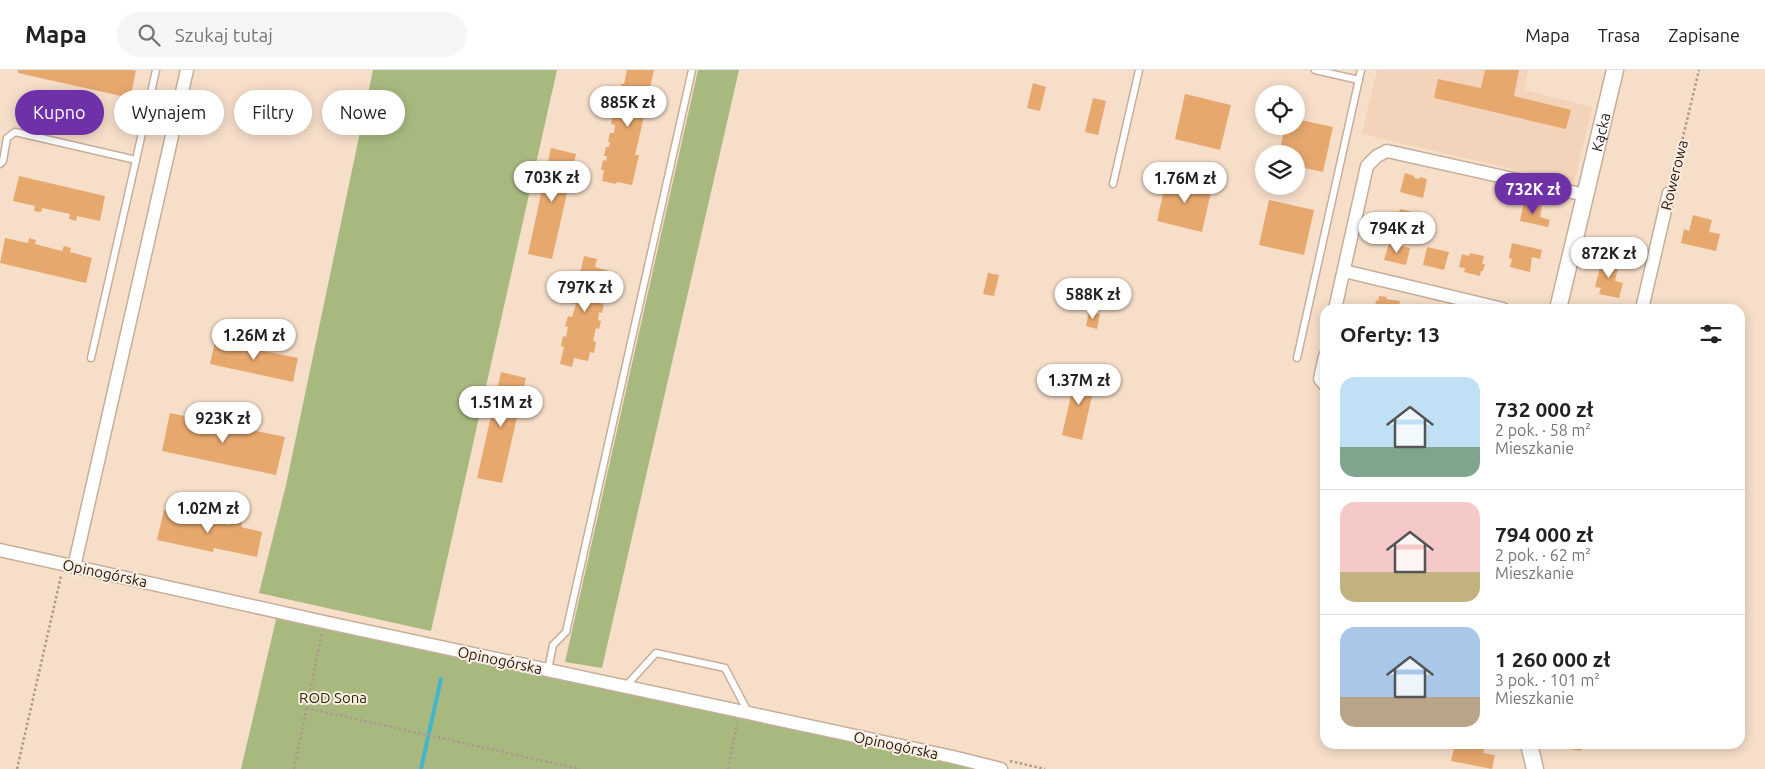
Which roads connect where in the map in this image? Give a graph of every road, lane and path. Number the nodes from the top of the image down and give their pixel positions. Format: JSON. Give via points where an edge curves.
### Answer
{"nodes":[{"id":1,"x":156,"y":70,"type":"edge"},
{"id":2,"x":187,"y":70,"type":"edge"},
{"id":3,"x":692,"y":70,"type":"edge"},
{"id":4,"x":1139,"y":70,"type":"edge"},
{"id":5,"x":1315,"y":70,"type":"edge"},
{"id":6,"x":1361,"y":70,"type":"edge"},
{"id":7,"x":1615,"y":70,"type":"edge"},
{"id":8,"x":1699,"y":70,"type":"edge"},
{"id":9,"x":1359,"y":80,"type":"junction"},
{"id":10,"x":136,"y":160,"type":"junction"},
{"id":11,"x":0,"y":164,"type":"edge"},
{"id":12,"x":1113,"y":184,"type":"dead end"},
{"id":13,"x":1669,"y":194,"type":"joint"},
{"id":14,"x":1585,"y":195,"type":"junction"},
{"id":15,"x":1344,"y":271,"type":"junction"},
{"id":16,"x":1336,"y":304,"type":"edge"},
{"id":17,"x":1482,"y":304,"type":"edge"},
{"id":18,"x":1559,"y":304,"type":"edge"},
{"id":19,"x":1643,"y":304,"type":"edge"},
{"id":20,"x":91,"y":358,"type":"dead end"},
{"id":21,"x":1297,"y":358,"type":"dead end"},
{"id":22,"x":0,"y":550,"type":"edge"},
{"id":23,"x":69,"y":566,"type":"junction"},
{"id":24,"x":324,"y":622,"type":"junction"},
{"id":25,"x":548,"y":670,"type":"junction"},
{"id":26,"x":625,"y":687,"type":"junction"},
{"id":27,"x":306,"y":708,"type":"junction"},
{"id":28,"x":744,"y":712,"type":"junction"},
{"id":29,"x":1530,"y":749,"type":"edge"},
{"id":30,"x":17,"y":769,"type":"edge"},
{"id":31,"x":294,"y":769,"type":"edge"},
{"id":32,"x":580,"y":769,"type":"edge"},
{"id":33,"x":728,"y":769,"type":"edge"},
{"id":34,"x":1001,"y":769,"type":"edge"},
{"id":35,"x":1535,"y":769,"type":"edge"}],
"edges":[{"from":1,"to":10,"type":"lane"},
{"from":2,"to":23,"type":"street"},
{"from":3,"to":25,"type":"lane","via":[[566,632],[553,646]]},
{"from":4,"to":12,"type":"lane"},
{"from":5,"to":9,"type":"lane"},
{"from":6,"to":9,"type":"lane"},
{"from":7,"to":14,"type":"street","name":"Kącka"},
{"from":8,"to":13,"type":"path","name":"Rowerowa"},
{"from":9,"to":21,"type":"lane"},
{"from":10,"to":11,"type":"lane","via":[[15,132],[7,138]]},
{"from":10,"to":20,"type":"lane"},
{"from":13,"to":19,"type":"street","name":"Rowerowa"},
{"from":14,"to":15,"type":"street","via":[[1387,152],[1367,166]]},
{"from":14,"to":18,"type":"street","name":"Kącka"},
{"from":15,"to":16,"type":"street"},
{"from":15,"to":17,"type":"street"},
{"from":22,"to":23,"type":"street","name":"Opinogórska"},
{"from":23,"to":24,"type":"street","name":"Opinogórska"},
{"from":23,"to":30,"type":"path"},
{"from":24,"to":25,"type":"street","name":"Opinogórska"},
{"from":24,"to":27,"type":"path"},
{"from":25,"to":26,"type":"street","name":"Opinogórska"},
{"from":26,"to":28,"type":"street","name":"Opinogórska"},
{"from":26,"to":28,"type":"lane","via":[[656,653],[725,668]]},
{"from":27,"to":31,"type":"path"},
{"from":27,"to":32,"type":"path"},
{"from":28,"to":33,"type":"path"},
{"from":28,"to":34,"type":"street","name":"Opinogórska"},
{"from":29,"to":35,"type":"street"}]}
